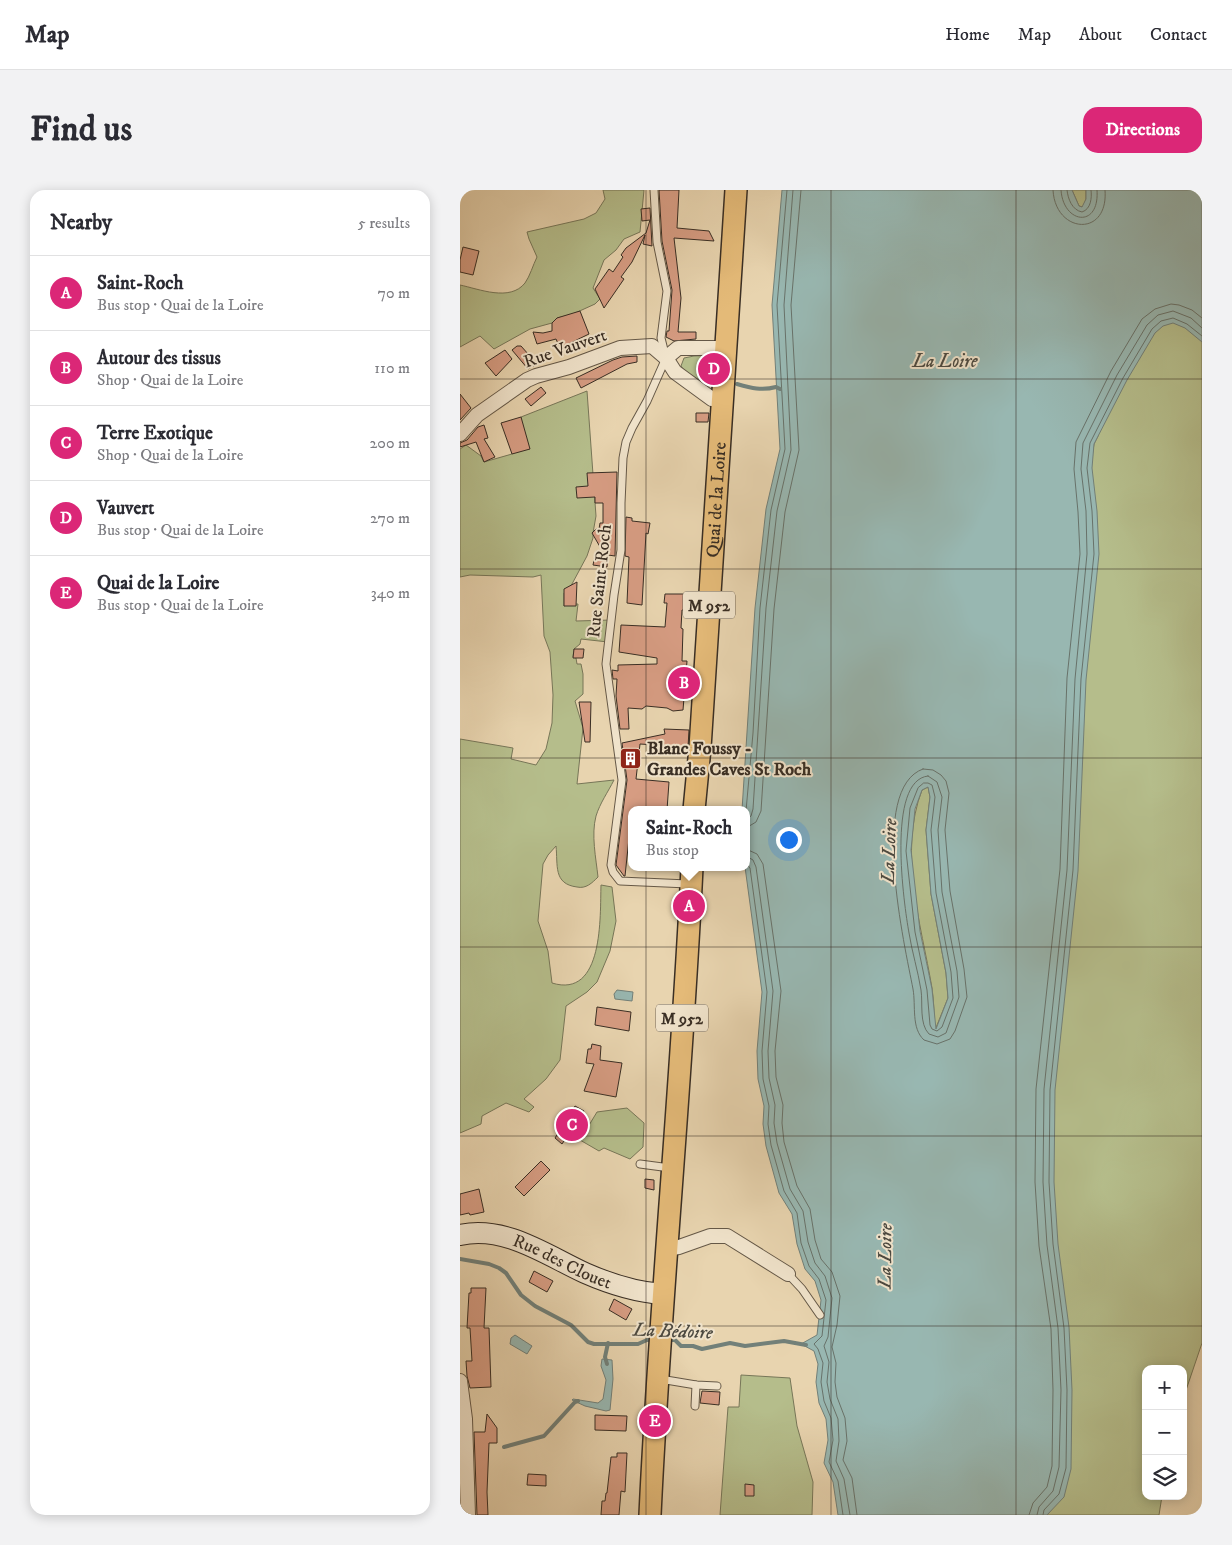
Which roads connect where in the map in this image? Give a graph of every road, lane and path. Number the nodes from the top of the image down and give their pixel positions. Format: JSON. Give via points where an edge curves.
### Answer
{"nodes":[{"id":1,"x":654,"y":190,"type":"edge"},
{"id":2,"x":736,"y":190,"type":"edge"},
{"id":3,"x":719,"y":350,"type":"junction"},
{"id":4,"x":666,"y":358,"type":"junction"},
{"id":5,"x":716,"y":396,"type":"junction"},
{"id":6,"x":460,"y":434,"type":"edge"},
{"id":7,"x":694,"y":806,"type":"edge"},
{"id":8,"x":691,"y":876,"type":"edge"},
{"id":9,"x":640,"y":1164,"type":"dead end"},
{"id":10,"x":672,"y":1168,"type":"junction"},
{"id":11,"x":460,"y":1235,"type":"edge"},
{"id":12,"x":665,"y":1250,"type":"junction"},
{"id":13,"x":788,"y":1274,"type":"joint"},
{"id":14,"x":662,"y":1294,"type":"junction"},
{"id":15,"x":820,"y":1315,"type":"dead end"},
{"id":16,"x":659,"y":1354,"type":"junction"},
{"id":17,"x":460,"y":1381,"type":"edge"},
{"id":18,"x":696,"y":1385,"type":"junction"},
{"id":19,"x":717,"y":1386,"type":"dead end"},
{"id":20,"x":695,"y":1406,"type":"dead end"},
{"id":21,"x":468,"y":1515,"type":"edge"},
{"id":22,"x":650,"y":1515,"type":"edge"}],
"edges":[{"from":1,"to":4,"type":"lane","via":[[657,242],[667,290],[661,338]]},
{"from":2,"to":3,"type":"main road","name":"Quai de la Loire","number":"M 952"},
{"from":3,"to":4,"type":"street","via":[[678,348]]},
{"from":3,"to":5,"type":"main road","name":"Quai de la Loire","number":"M 952"},
{"from":4,"to":5,"type":"street","via":[[675,372]]},
{"from":4,"to":6,"type":"street","name":"Rue Vauvert","via":[[652,346],[626,347],[536,376],[477,416]]},
{"from":4,"to":8,"type":"lane","name":"Rue Saint-Roch","via":[[632,428],[623,458],[622,550],[606,664],[622,780],[611,864],[620,881]]},
{"from":5,"to":7,"type":"main road","name":"Quai de la Loire","number":"M 952","via":[[700,748]]},
{"from":8,"to":10,"type":"main road","number":"M 952"},
{"from":9,"to":10,"type":"lane"},
{"from":10,"to":12,"type":"main road","number":"M 952"},
{"from":11,"to":14,"type":"street","name":"Rue des Clouet","via":[[493,1233],[511,1238],[611,1283]]},
{"from":12,"to":13,"type":"street","via":[[710,1236],[727,1236]]},
{"from":12,"to":14,"type":"main road","number":"M 952"},
{"from":13,"to":15,"type":"lane"},
{"from":14,"to":16,"type":"main road","number":"M 952"},
{"from":16,"to":18,"type":"lane"},
{"from":16,"to":22,"type":"main road","number":"M 952"},
{"from":17,"to":21,"type":"street","via":[[466,1419]]},
{"from":18,"to":19,"type":"lane"},
{"from":18,"to":20,"type":"lane"}]}
